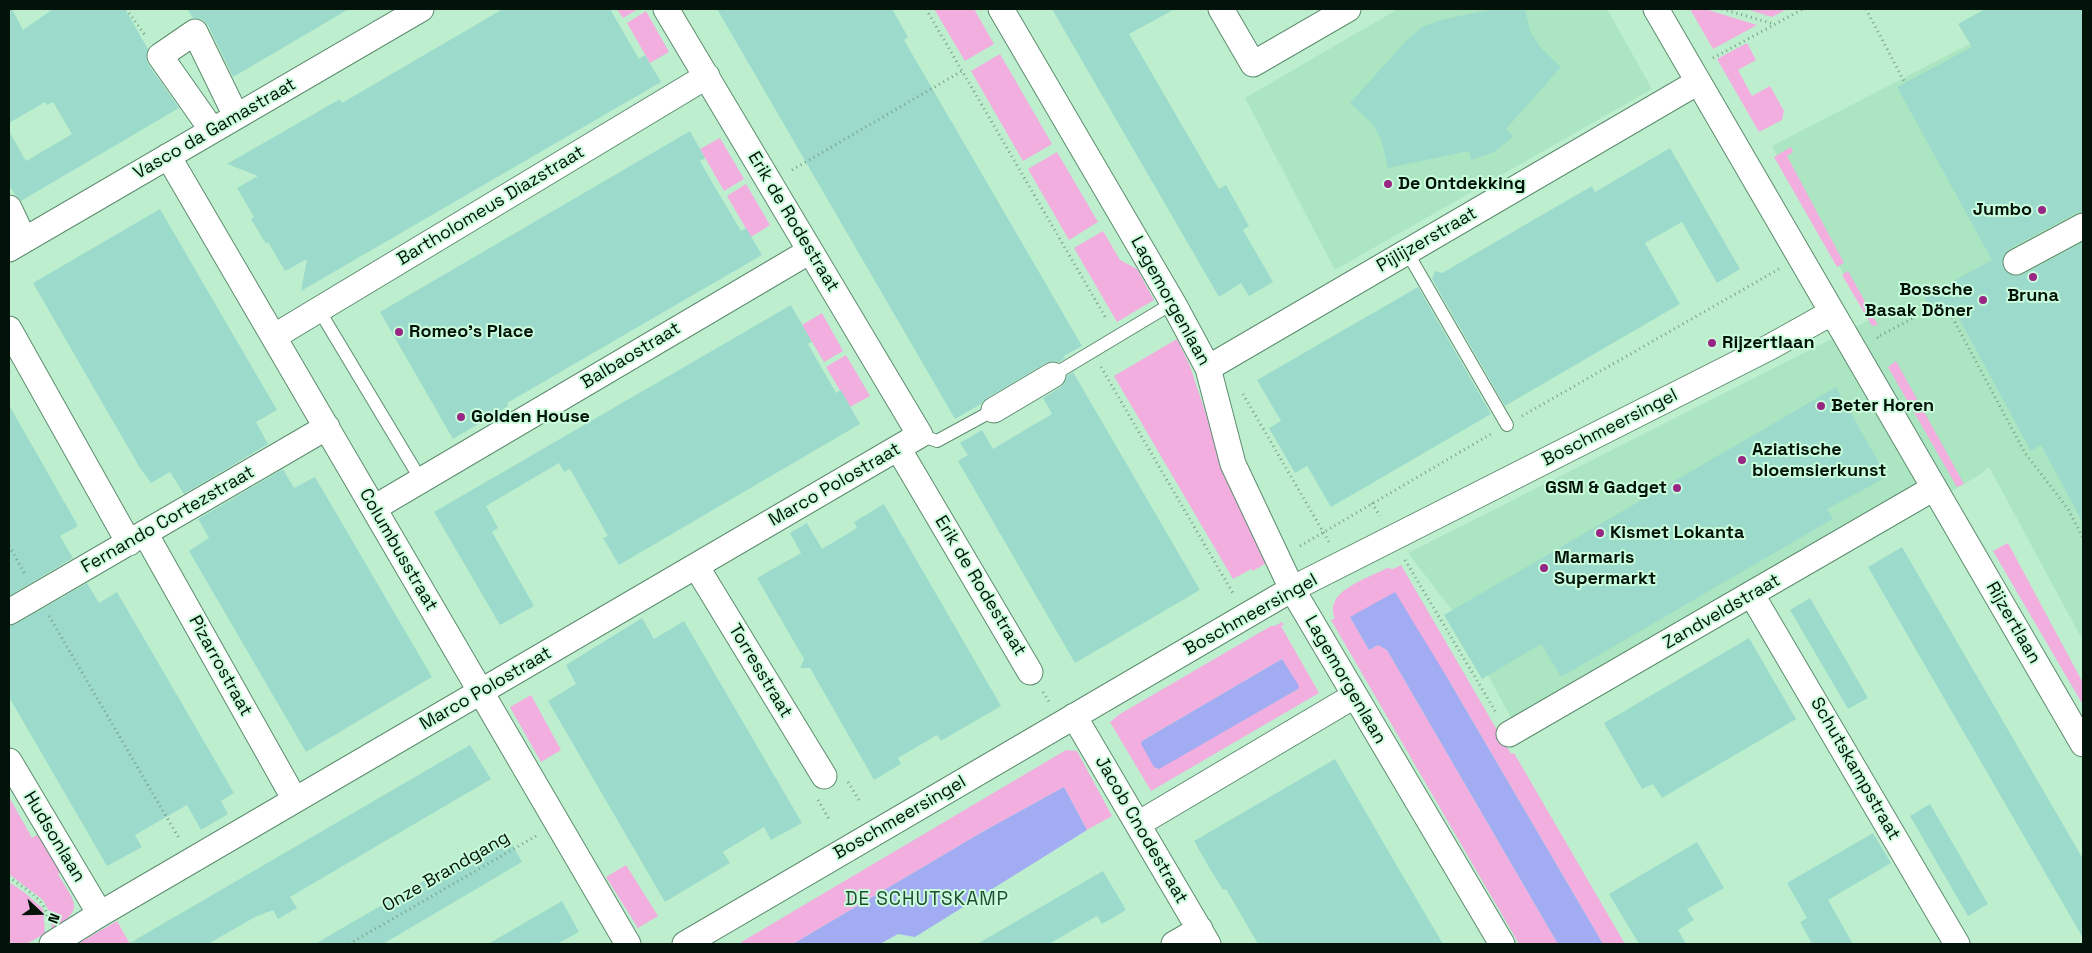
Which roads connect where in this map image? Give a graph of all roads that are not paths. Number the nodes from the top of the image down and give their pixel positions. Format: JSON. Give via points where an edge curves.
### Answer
{"nodes":[{"id":1,"x":420,"y":9,"type":"edge"},
{"id":2,"x":666,"y":9,"type":"edge"},
{"id":3,"x":1001,"y":9,"type":"edge"},
{"id":4,"x":1221,"y":9,"type":"edge"},
{"id":5,"x":1348,"y":9,"type":"edge"},
{"id":6,"x":1656,"y":9,"type":"edge"},
{"id":7,"x":707,"y":76,"type":"junction"},
{"id":8,"x":1694,"y":76,"type":"junction"},
{"id":9,"x":236,"y":116,"type":"junction"},
{"id":10,"x":212,"y":130,"type":"junction"},
{"id":11,"x":168,"y":156,"type":"junction"},
{"id":12,"x":9,"y":208,"type":"edge"},
{"id":13,"x":2080,"y":236,"type":"edge"},
{"id":14,"x":16,"y":244,"type":"edge"},
{"id":15,"x":810,"y":251,"type":"junction"},
{"id":16,"x":1408,"y":252,"type":"junction"},
{"id":17,"x":2016,"y":262,"type":"dead end"},
{"id":18,"x":1173,"y":303,"type":"junction"},
{"id":19,"x":319,"y":310,"type":"junction"},
{"id":20,"x":1831,"y":313,"type":"junction"},
{"id":21,"x":9,"y":329,"type":"edge"},
{"id":22,"x":275,"y":336,"type":"junction"},
{"id":23,"x":1208,"y":368,"type":"junction"},
{"id":24,"x":1053,"y":375,"type":"joint"},
{"id":25,"x":994,"y":410,"type":"joint"},
{"id":26,"x":1506,"y":425,"type":"road end"},
{"id":27,"x":327,"y":427,"type":"junction"},
{"id":28,"x":920,"y":436,"type":"junction"},
{"id":29,"x":898,"y":448,"type":"junction"},
{"id":30,"x":421,"y":480,"type":"junction"},
{"id":31,"x":1934,"y":488,"type":"junction"},
{"id":32,"x":374,"y":508,"type":"junction"},
{"id":33,"x":137,"y":538,"type":"junction"},
{"id":34,"x":696,"y":566,"type":"junction"},
{"id":35,"x":1292,"y":589,"type":"junction"},
{"id":36,"x":1752,"y":594,"type":"junction"},
{"id":37,"x":9,"y":612,"type":"edge"},
{"id":38,"x":1030,"y":672,"type":"road end"},
{"id":39,"x":481,"y":692,"type":"junction"},
{"id":40,"x":1354,"y":696,"type":"junction"},
{"id":41,"x":1068,"y":720,"type":"junction"},
{"id":42,"x":1509,"y":734,"type":"road end"},
{"id":43,"x":2083,"y":744,"type":"edge"},
{"id":44,"x":9,"y":761,"type":"edge"},
{"id":45,"x":824,"y":776,"type":"dead end"},
{"id":46,"x":295,"y":800,"type":"junction"},
{"id":47,"x":1138,"y":824,"type":"junction"},
{"id":48,"x":100,"y":914,"type":"junction"},
{"id":49,"x":1204,"y":937,"type":"edge"},
{"id":50,"x":54,"y":943,"type":"edge"},
{"id":51,"x":628,"y":944,"type":"edge"},
{"id":52,"x":685,"y":944,"type":"edge"},
{"id":53,"x":1174,"y":944,"type":"edge"},
{"id":54,"x":1502,"y":944,"type":"edge"},
{"id":55,"x":1957,"y":944,"type":"edge"}],
"edges":[{"from":1,"to":9,"type":"street","name":"Vasco da Gamastraat"},
{"from":2,"to":7,"type":"street","name":"Erik de Rodestraat"},
{"from":3,"to":18,"type":"street","name":"Lagemorgenlaan"},
{"from":4,"to":5,"type":"street","via":[[1253,64]]},
{"from":6,"to":8,"type":"street","name":"Rijzertlaan"},
{"from":7,"to":15,"type":"street","name":"Erik de Rodestraat"},
{"from":7,"to":19,"type":"street","name":"Bartholomeus Diazstraat"},
{"from":8,"to":16,"type":"street","name":"Pijlijzerstraat"},
{"from":8,"to":20,"type":"street","name":"Rijzertlaan"},
{"from":9,"to":10,"type":"street","name":"Vasco da Gamastraat"},
{"from":9,"to":10,"type":"street","via":[[195,32],[160,56]]},
{"from":10,"to":11,"type":"street","name":"Vasco da Gamastraat"},
{"from":11,"to":14,"type":"street","name":"Vasco da Gamastraat"},
{"from":11,"to":22,"type":"street","name":"Columbusstraat"},
{"from":12,"to":14,"type":"street"},
{"from":13,"to":17,"type":"street"},
{"from":15,"to":28,"type":"street","name":"Erik de Rodestraat"},
{"from":15,"to":30,"type":"street","name":"Balbaostraat"},
{"from":16,"to":23,"type":"street","name":"Pijlijzerstraat"},
{"from":16,"to":26,"type":"lane"},
{"from":18,"to":23,"type":"street","name":"Lagemorgenlaan"},
{"from":18,"to":24,"type":"lane"},
{"from":19,"to":22,"type":"street","name":"Bartholomeus Diazstraat"},
{"from":19,"to":30,"type":"lane"},
{"from":20,"to":31,"type":"street","name":"Rijzertlaan"},
{"from":20,"to":35,"type":"street","name":"Boschmeersingel"},
{"from":21,"to":33,"type":"street","name":"Pizarrostraat"},
{"from":22,"to":27,"type":"street","name":"Columbusstraat"},
{"from":23,"to":35,"type":"street","name":"Lagemorgenlaan","via":[[1233,464]]},
{"from":24,"to":25,"type":"street"},
{"from":25,"to":28,"type":"lane","via":[[937,441]]},
{"from":27,"to":32,"type":"street","name":"Columbusstraat"},
{"from":27,"to":33,"type":"street","name":"Fernando Cortezstraat"},
{"from":28,"to":29,"type":"street","name":"Marco Polostraat"},
{"from":29,"to":34,"type":"street","name":"Marco Polostraat"},
{"from":29,"to":38,"type":"street","name":"Erik de Rodestraat"},
{"from":30,"to":32,"type":"street","name":"Balbaostraat"},
{"from":31,"to":36,"type":"street","name":"Zandveldstraat"},
{"from":31,"to":43,"type":"street","name":"Rijzertlaan"},
{"from":32,"to":39,"type":"street","name":"Columbusstraat"},
{"from":33,"to":37,"type":"street","name":"Fernando Cortezstraat"},
{"from":33,"to":46,"type":"street","name":"Pizarrostraat"},
{"from":34,"to":39,"type":"street","name":"Marco Polostraat"},
{"from":34,"to":45,"type":"street","name":"Torresstraat"},
{"from":35,"to":40,"type":"street","name":"Lagemorgenlaan"},
{"from":35,"to":41,"type":"street","name":"Boschmeersingel"},
{"from":36,"to":42,"type":"street","name":"Zandveldstraat"},
{"from":36,"to":55,"type":"street","name":"Schutskampstraat"},
{"from":39,"to":46,"type":"street","name":"Marco Polostraat"},
{"from":39,"to":51,"type":"street","name":"Columbusstraat"},
{"from":40,"to":47,"type":"street"},
{"from":40,"to":54,"type":"street","name":"Lagemorgenlaan"},
{"from":41,"to":47,"type":"street","name":"Jacob Cnodestraat"},
{"from":41,"to":52,"type":"street","name":"Boschmeersingel"},
{"from":44,"to":48,"type":"street","name":"Hudsonlaan"},
{"from":46,"to":48,"type":"street","name":"Marco Polostraat"},
{"from":47,"to":49,"type":"street","name":"Jacob Cnodestraat"},
{"from":48,"to":50,"type":"street","name":"Marco Polostraat"},
{"from":49,"to":53,"type":"street"}]}
